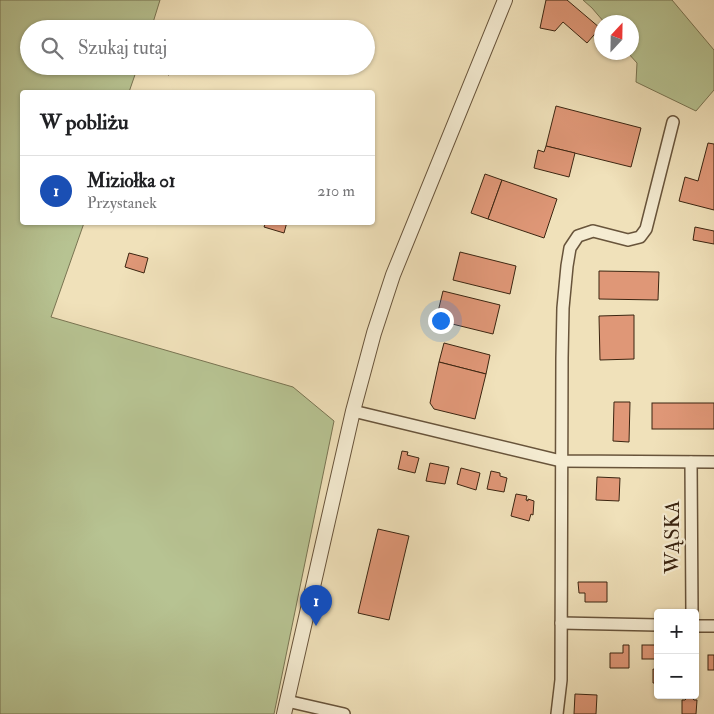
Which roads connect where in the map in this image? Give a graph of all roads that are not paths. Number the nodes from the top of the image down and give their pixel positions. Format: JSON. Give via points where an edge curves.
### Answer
{"nodes":[{"id":1,"x":505,"y":0,"type":"edge"},
{"id":2,"x":673,"y":122,"type":"dead end"},
{"id":3,"x":353,"y":411,"type":"junction"},
{"id":4,"x":561,"y":462,"type":"junction"},
{"id":5,"x":691,"y":462,"type":"junction"},
{"id":6,"x":714,"y":462,"type":"edge"},
{"id":7,"x":692,"y":609,"type":"edge"},
{"id":8,"x":560,"y":623,"type":"junction"},
{"id":9,"x":654,"y":625,"type":"edge"},
{"id":10,"x":699,"y":626,"type":"edge"},
{"id":11,"x":714,"y":626,"type":"edge"},
{"id":12,"x":285,"y":708,"type":"edge"},
{"id":13,"x":344,"y":714,"type":"edge"},
{"id":14,"x":557,"y":714,"type":"edge"}],
"edges":[{"from":1,"to":3,"type":"street","via":[[393,275]]},
{"from":2,"to":4,"type":"street","via":[[646,229],[640,237],[628,240],[593,231],[578,236],[570,248],[563,308]]},
{"from":3,"to":4,"type":"street"},
{"from":3,"to":12,"type":"street"},
{"from":4,"to":5,"type":"street"},
{"from":4,"to":8,"type":"street"},
{"from":5,"to":6,"type":"street"},
{"from":5,"to":7,"type":"street","name":"WĄSKA"},
{"from":8,"to":9,"type":"street"},
{"from":8,"to":14,"type":"street","via":[[561,680]]},
{"from":10,"to":11,"type":"street"},
{"from":12,"to":13,"type":"street"}]}
